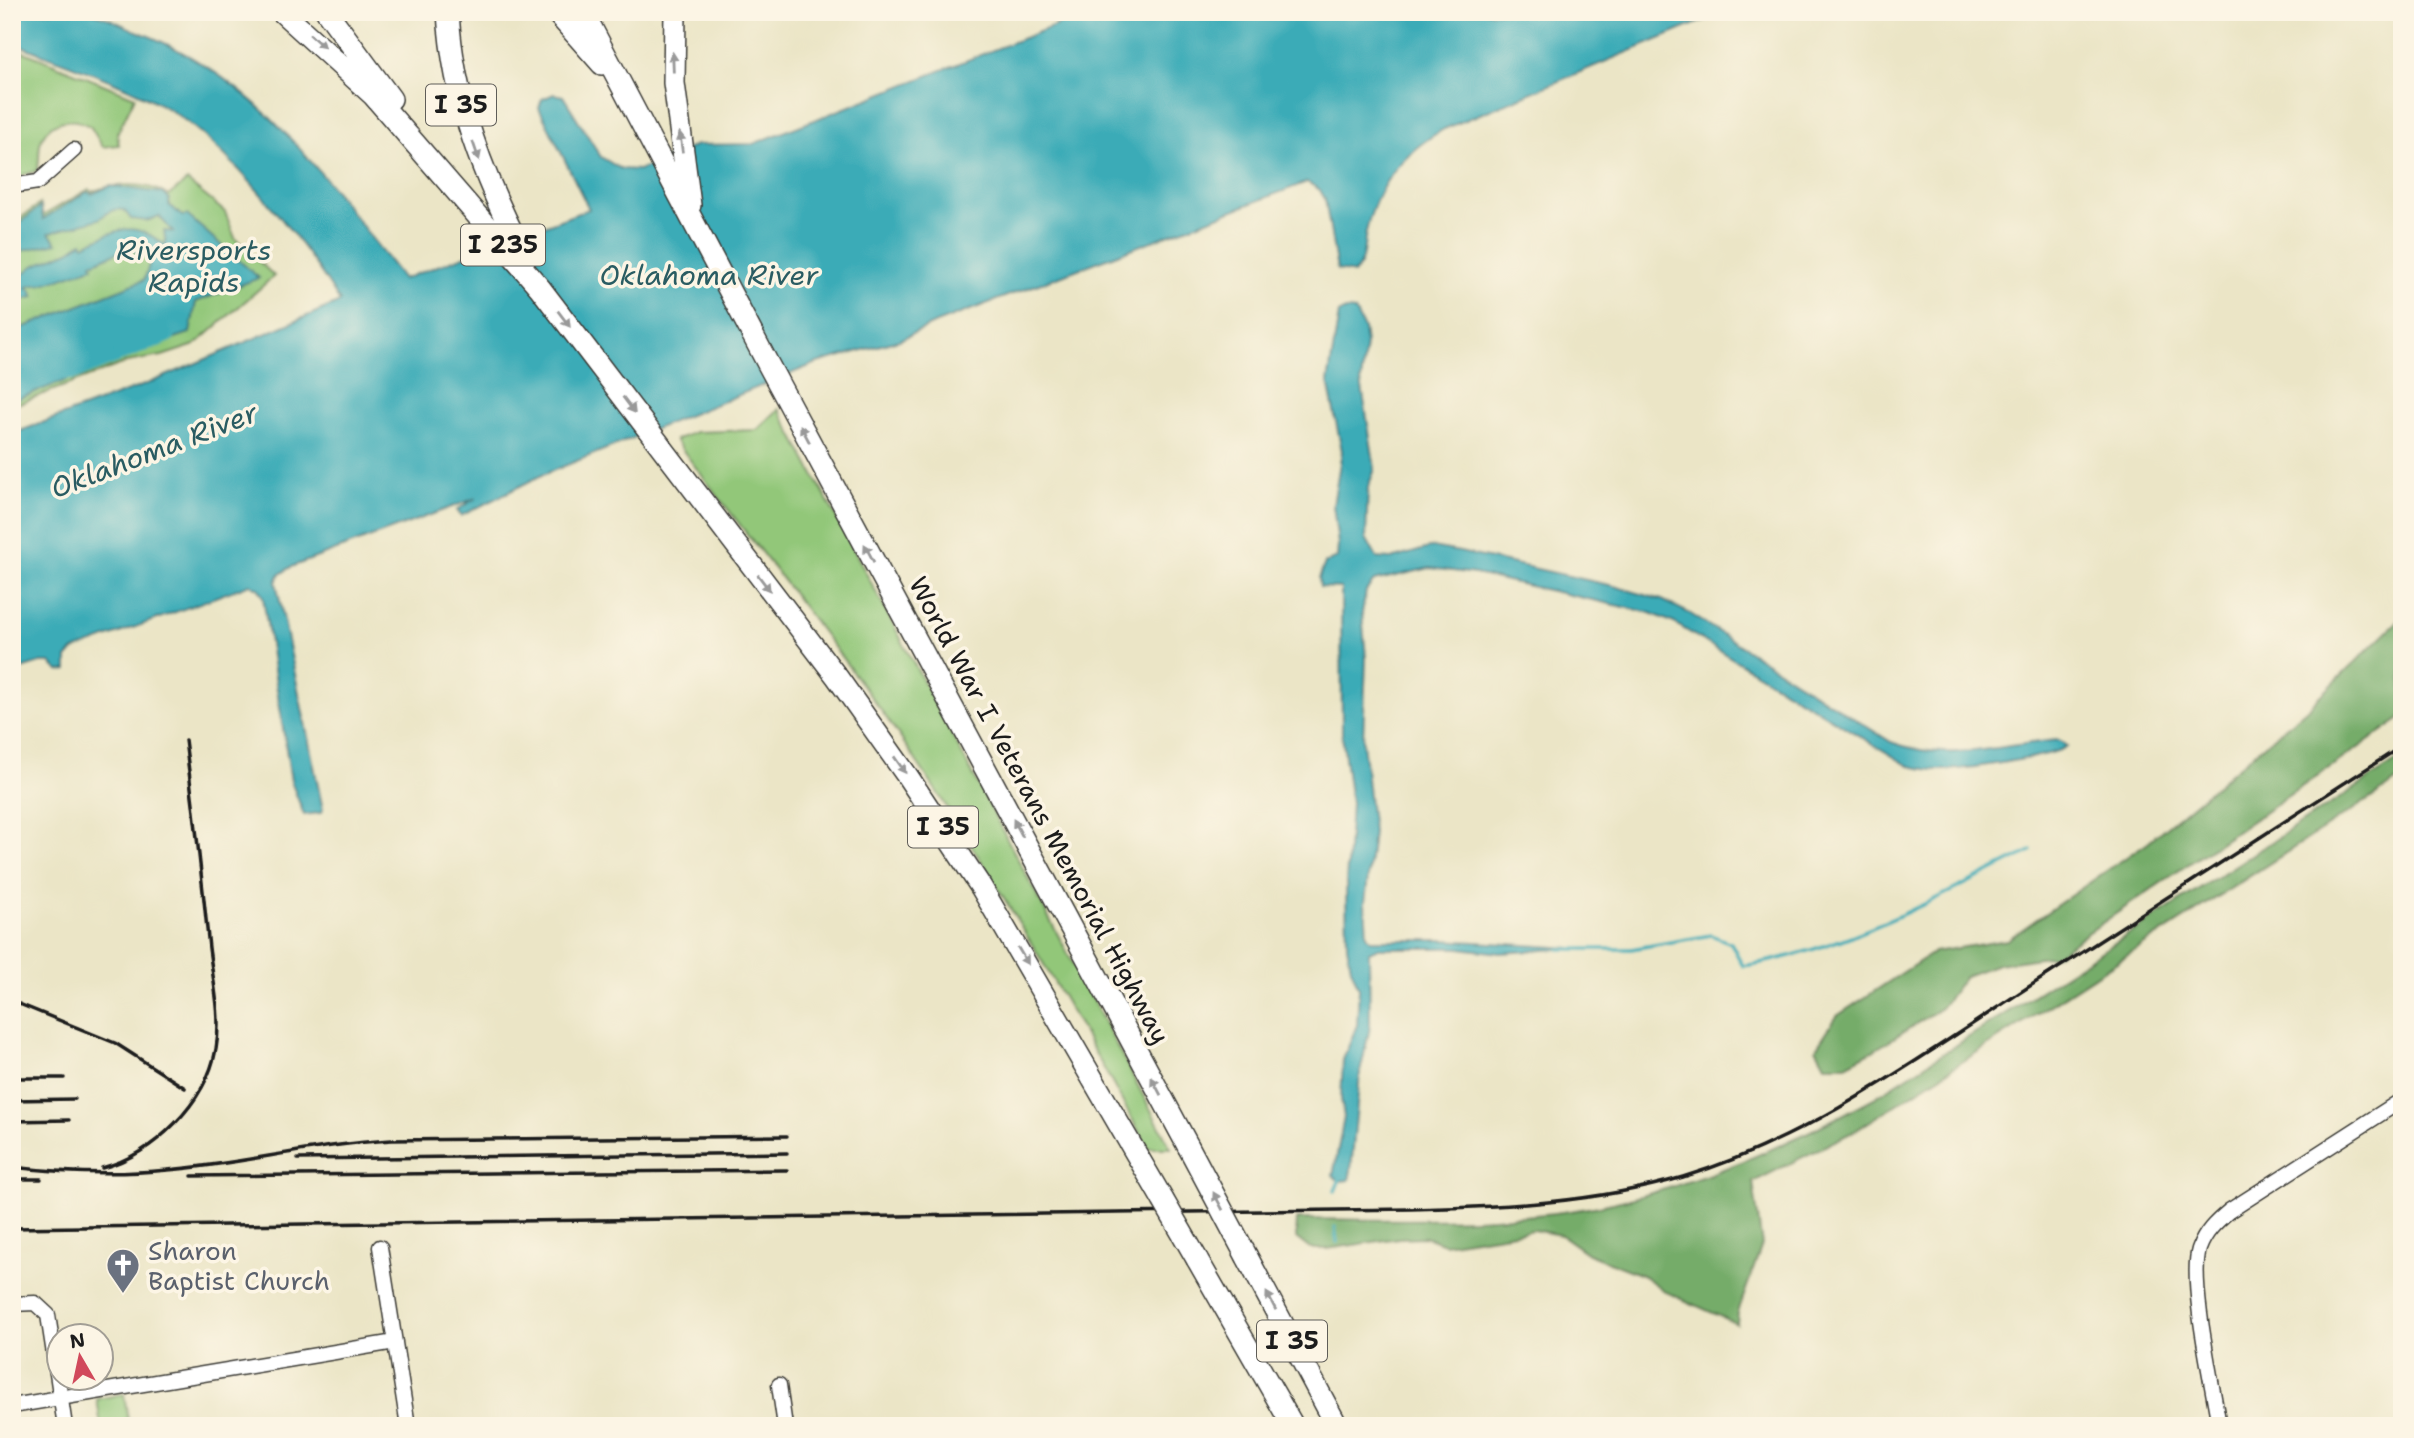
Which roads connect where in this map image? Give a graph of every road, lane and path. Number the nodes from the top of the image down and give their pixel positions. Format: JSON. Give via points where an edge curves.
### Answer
{"nodes":[{"id":1,"x":282,"y":12,"type":"edge"},
{"id":2,"x":327,"y":12,"type":"edge"},
{"id":3,"x":447,"y":12,"type":"edge"},
{"id":4,"x":556,"y":12,"type":"edge"},
{"id":5,"x":583,"y":12,"type":"edge"},
{"id":6,"x":675,"y":12,"type":"edge"},
{"id":7,"x":622,"y":86,"type":"junction"},
{"id":8,"x":74,"y":150,"type":"dead end"},
{"id":9,"x":439,"y":167,"type":"junction"},
{"id":10,"x":12,"y":186,"type":"edge"},
{"id":11,"x":692,"y":221,"type":"junction"},
{"id":12,"x":540,"y":288,"type":"junction"},
{"id":13,"x":2402,"y":1100,"type":"edge"},
{"id":14,"x":380,"y":1247,"type":"dead end"},
{"id":15,"x":12,"y":1304,"type":"edge"},
{"id":16,"x":1244,"y":1341,"type":"junction"},
{"id":17,"x":395,"y":1342,"type":"junction"},
{"id":18,"x":779,"y":1385,"type":"dead end"},
{"id":19,"x":61,"y":1398,"type":"junction"},
{"id":20,"x":12,"y":1406,"type":"edge"},
{"id":21,"x":65,"y":1426,"type":"edge"},
{"id":22,"x":408,"y":1426,"type":"edge"},
{"id":23,"x":785,"y":1426,"type":"edge"},
{"id":24,"x":1279,"y":1426,"type":"edge"},
{"id":25,"x":1293,"y":1426,"type":"edge"},
{"id":26,"x":1337,"y":1426,"type":"edge"},
{"id":27,"x":2219,"y":1426,"type":"edge"}],
"edges":[{"from":1,"to":9,"type":"highway","number":"I 235","one_way":true,"via":[[350,71]]},
{"from":2,"to":9,"type":"highway"},
{"from":3,"to":12,"type":"highway","number":"I 35","one_way":true,"via":[[462,110],[491,193]]},
{"from":4,"to":7,"type":"highway"},
{"from":5,"to":7,"type":"highway"},
{"from":11,"to":6,"type":"highway","number":"I 35","one_way":true,"via":[[677,112]]},
{"from":7,"to":11,"type":"highway","name":"World War I Veterans Memorial Highway"},
{"from":8,"to":10,"type":"street","via":[[38,182]]},
{"from":9,"to":12,"type":"highway","number":"I 235"},
{"from":26,"to":11,"type":"highway","name":"World War I Veterans Memorial Highway","number":"I 35","one_way":true,"bridge":true},
{"from":12,"to":16,"type":"highway","number":"I 35","one_way":true,"bridge":true,"via":[[867,718],[942,827],[1026,962]]},
{"from":13,"to":27,"type":"street","via":[[2229,1212],[2204,1238],[2197,1278]]},
{"from":14,"to":17,"type":"street"},
{"from":15,"to":19,"type":"street","via":[[41,1306],[49,1321]]},
{"from":16,"to":24,"type":"highway"},
{"from":16,"to":25,"type":"highway","number":"I 35"},
{"from":17,"to":19,"type":"street"},
{"from":17,"to":22,"type":"street"},
{"from":18,"to":23,"type":"street"},
{"from":19,"to":20,"type":"street"},
{"from":19,"to":21,"type":"street"}]}
